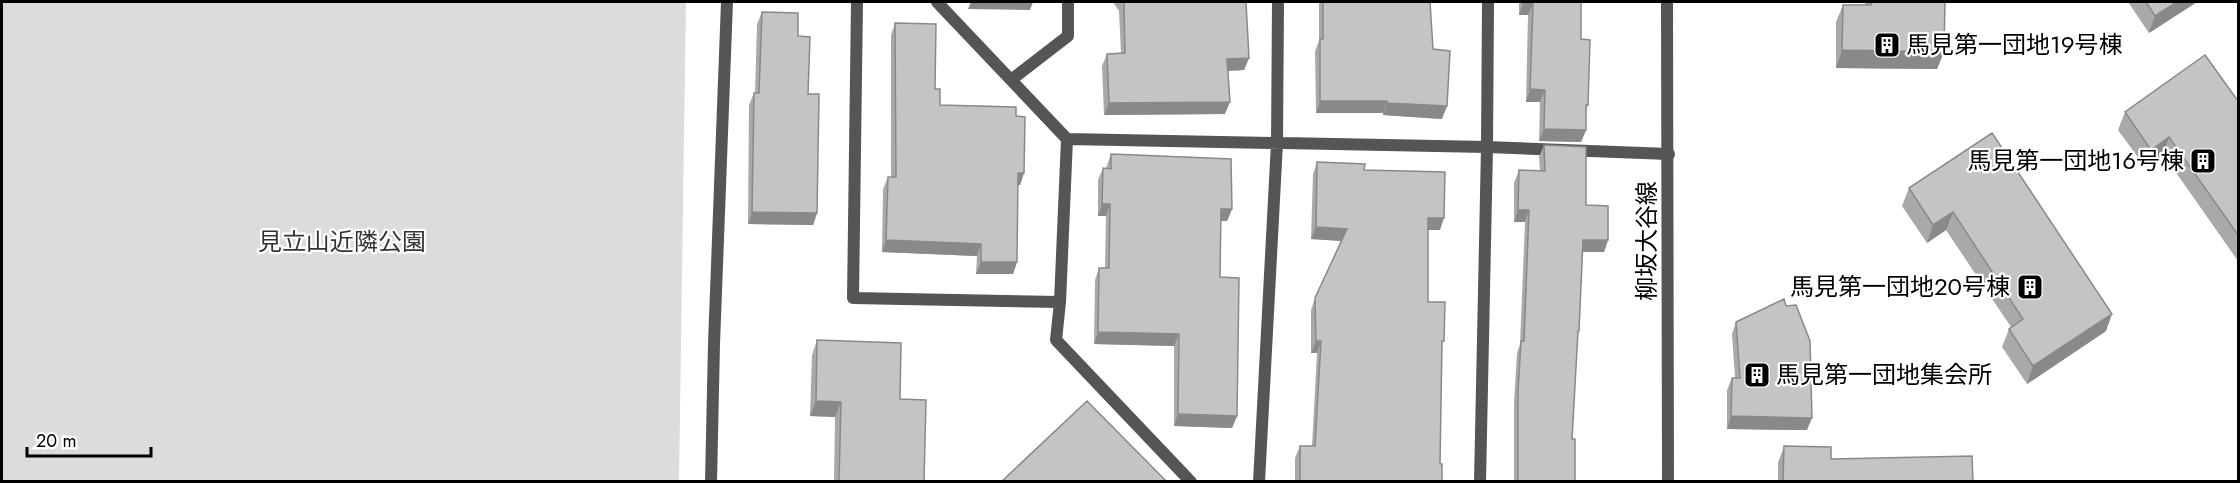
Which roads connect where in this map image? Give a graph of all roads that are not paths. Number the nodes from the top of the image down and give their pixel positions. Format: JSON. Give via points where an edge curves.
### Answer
{"nodes":[{"id":1,"x":727,"y":2,"type":"edge"},
{"id":2,"x":858,"y":2,"type":"edge"},
{"id":3,"x":937,"y":2,"type":"edge"},
{"id":4,"x":1068,"y":2,"type":"edge"},
{"id":5,"x":1278,"y":2,"type":"edge"},
{"id":6,"x":1488,"y":2,"type":"edge"},
{"id":7,"x":1667,"y":2,"type":"edge"},
{"id":8,"x":1011,"y":80,"type":"junction"},
{"id":9,"x":1067,"y":139,"type":"junction"},
{"id":10,"x":1277,"y":143,"type":"junction"},
{"id":11,"x":1487,"y":147,"type":"junction"},
{"id":12,"x":1668,"y":154,"type":"junction"},
{"id":13,"x":1060,"y":302,"type":"junction"},
{"id":14,"x":711,"y":482,"type":"edge"},
{"id":15,"x":1191,"y":482,"type":"edge"},
{"id":16,"x":1259,"y":482,"type":"edge"},
{"id":17,"x":1480,"y":482,"type":"edge"},
{"id":18,"x":1668,"y":482,"type":"edge"}],
"edges":[{"from":1,"to":14,"type":"street"},
{"from":2,"to":13,"type":"street","via":[[853,298]]},
{"from":3,"to":8,"type":"street"},
{"from":4,"to":8,"type":"street","via":[[1068,36]]},
{"from":5,"to":10,"type":"street"},
{"from":6,"to":11,"type":"street"},
{"from":7,"to":12,"type":"street","name":"柳坂大谷線"},
{"from":8,"to":9,"type":"street"},
{"from":9,"to":10,"type":"street"},
{"from":9,"to":13,"type":"street"},
{"from":10,"to":11,"type":"street"},
{"from":10,"to":16,"type":"street"},
{"from":11,"to":12,"type":"street"},
{"from":11,"to":17,"type":"street"},
{"from":12,"to":18,"type":"street","name":"柳坂大谷線"},
{"from":13,"to":15,"type":"street","via":[[1056,340]]}]}
